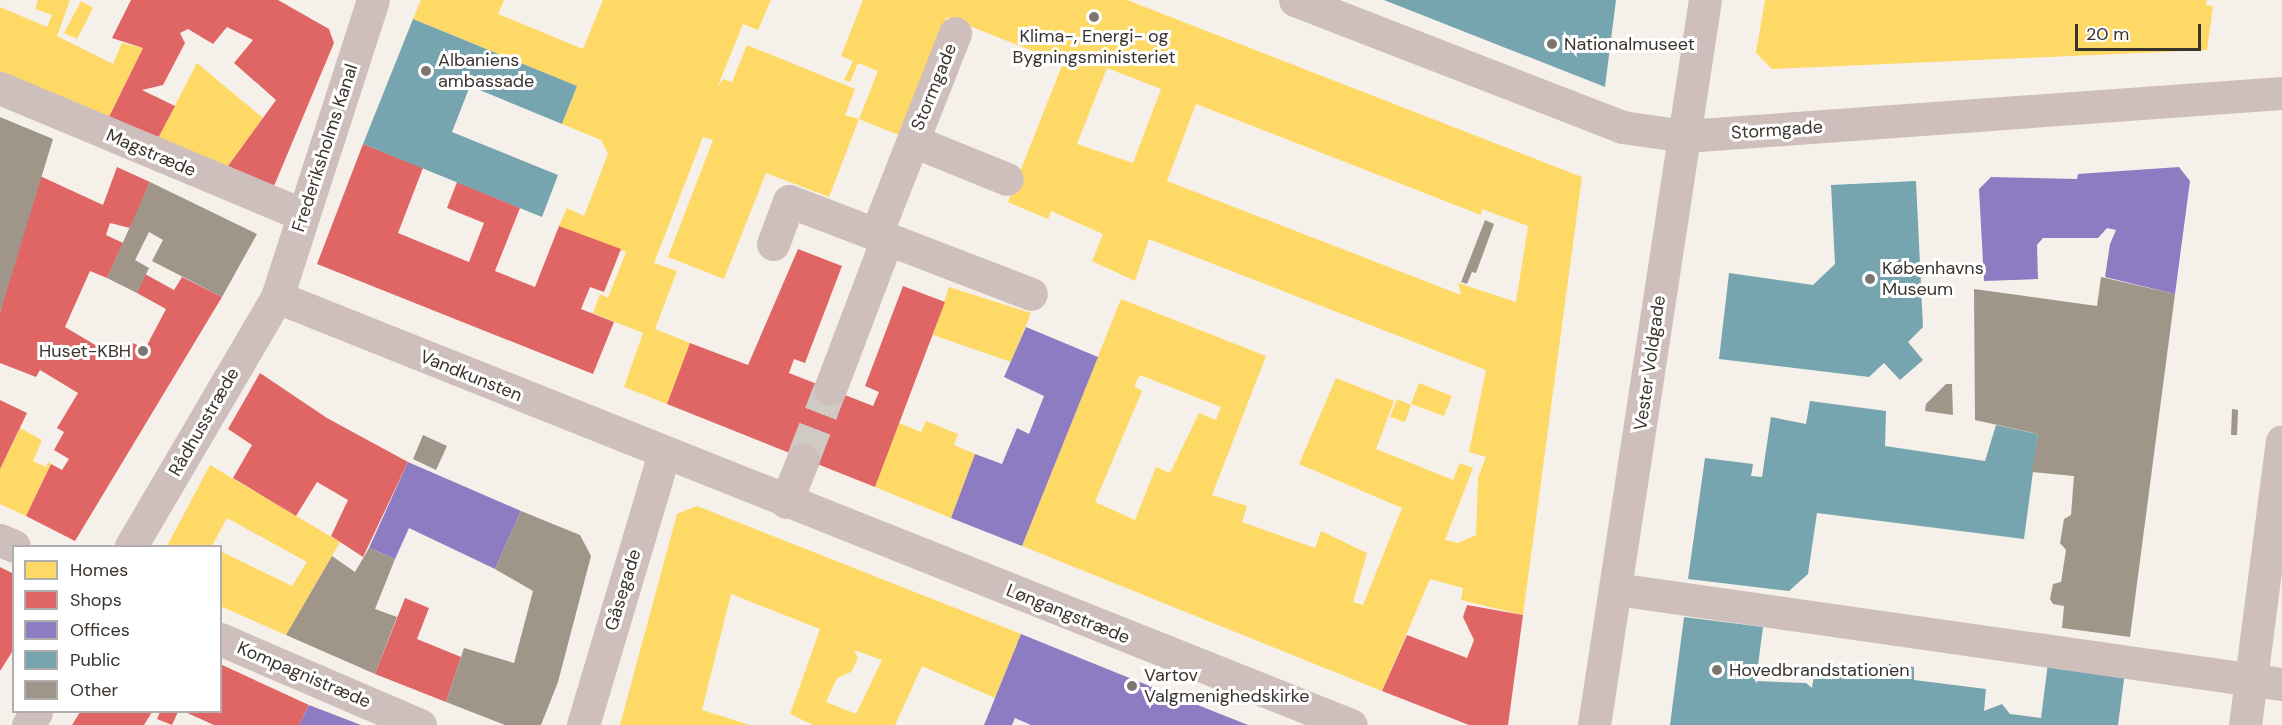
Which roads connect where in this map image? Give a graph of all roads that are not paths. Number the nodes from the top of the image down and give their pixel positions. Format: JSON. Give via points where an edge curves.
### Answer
{"nodes":[{"id":1,"x":373,"y":0,"type":"edge"},
{"id":2,"x":1295,"y":0,"type":"edge"},
{"id":3,"x":1705,"y":0,"type":"edge"},
{"id":4,"x":956,"y":33,"type":"dead end"},
{"id":5,"x":0,"y":88,"type":"edge"},
{"id":6,"x":2282,"y":93,"type":"edge"},
{"id":7,"x":1685,"y":136,"type":"junction"},
{"id":8,"x":913,"y":141,"type":"junction"},
{"id":9,"x":1007,"y":179,"type":"dead end"},
{"id":10,"x":303,"y":215,"type":"junction"},
{"id":11,"x":882,"y":237,"type":"junction"},
{"id":12,"x":773,"y":244,"type":"dead end"},
{"id":13,"x":1031,"y":294,"type":"dead end"},
{"id":14,"x":277,"y":297,"type":"junction"},
{"id":15,"x":830,"y":389,"type":"tunnel mouth"},
{"id":16,"x":2282,"y":441,"type":"edge"},
{"id":17,"x":664,"y":454,"type":"junction"},
{"id":18,"x":803,"y":459,"type":"tunnel mouth"},
{"id":19,"x":786,"y":502,"type":"junction"},
{"id":20,"x":132,"y":545,"type":"edge"},
{"id":21,"x":1616,"y":589,"type":"junction"},
{"id":22,"x":222,"y":640,"type":"edge"},
{"id":23,"x":2266,"y":683,"type":"edge"},
{"id":24,"x":420,"y":725,"type":"edge"},
{"id":25,"x":583,"y":725,"type":"edge"},
{"id":26,"x":1350,"y":725,"type":"edge"},
{"id":27,"x":1594,"y":725,"type":"edge"},
{"id":28,"x":2245,"y":725,"type":"edge"}],
"edges":[{"from":1,"to":10,"type":"street","name":"Frederiksholms Kanal"},
{"from":2,"to":7,"type":"street","name":"Stormgade","via":[[1622,127]]},
{"from":3,"to":7,"type":"street","name":"Vester Voldgade"},
{"from":4,"to":8,"type":"street","name":"Stormgade"},
{"from":5,"to":10,"type":"street","name":"Magstræde"},
{"from":6,"to":7,"type":"street","name":"Stormgade"},
{"from":7,"to":21,"type":"street","name":"Vester Voldgade"},
{"from":8,"to":9,"type":"street","name":"Stormgade"},
{"from":8,"to":11,"type":"street","name":"Stormgade"},
{"from":10,"to":14,"type":"street","name":"Frederiksholms Kanal"},
{"from":11,"to":12,"type":"street","via":[[789,201]]},
{"from":11,"to":13,"type":"street"},
{"from":11,"to":15,"type":"street"},
{"from":14,"to":17,"type":"street","name":"Vandkunsten"},
{"from":14,"to":20,"type":"street","name":"Rådhusstræde"},
{"from":16,"to":23,"type":"street"},
{"from":17,"to":19,"type":"street","name":"Løngangstræde"},
{"from":17,"to":25,"type":"street","name":"Gåsegade"},
{"from":18,"to":19,"type":"street"},
{"from":19,"to":26,"type":"street","name":"Løngangstræde"},
{"from":21,"to":23,"type":"street"},
{"from":21,"to":27,"type":"street","name":"Vester Voldgade"},
{"from":22,"to":24,"type":"street","name":"Kompagnistræde"},
{"from":23,"to":28,"type":"street"}]}
